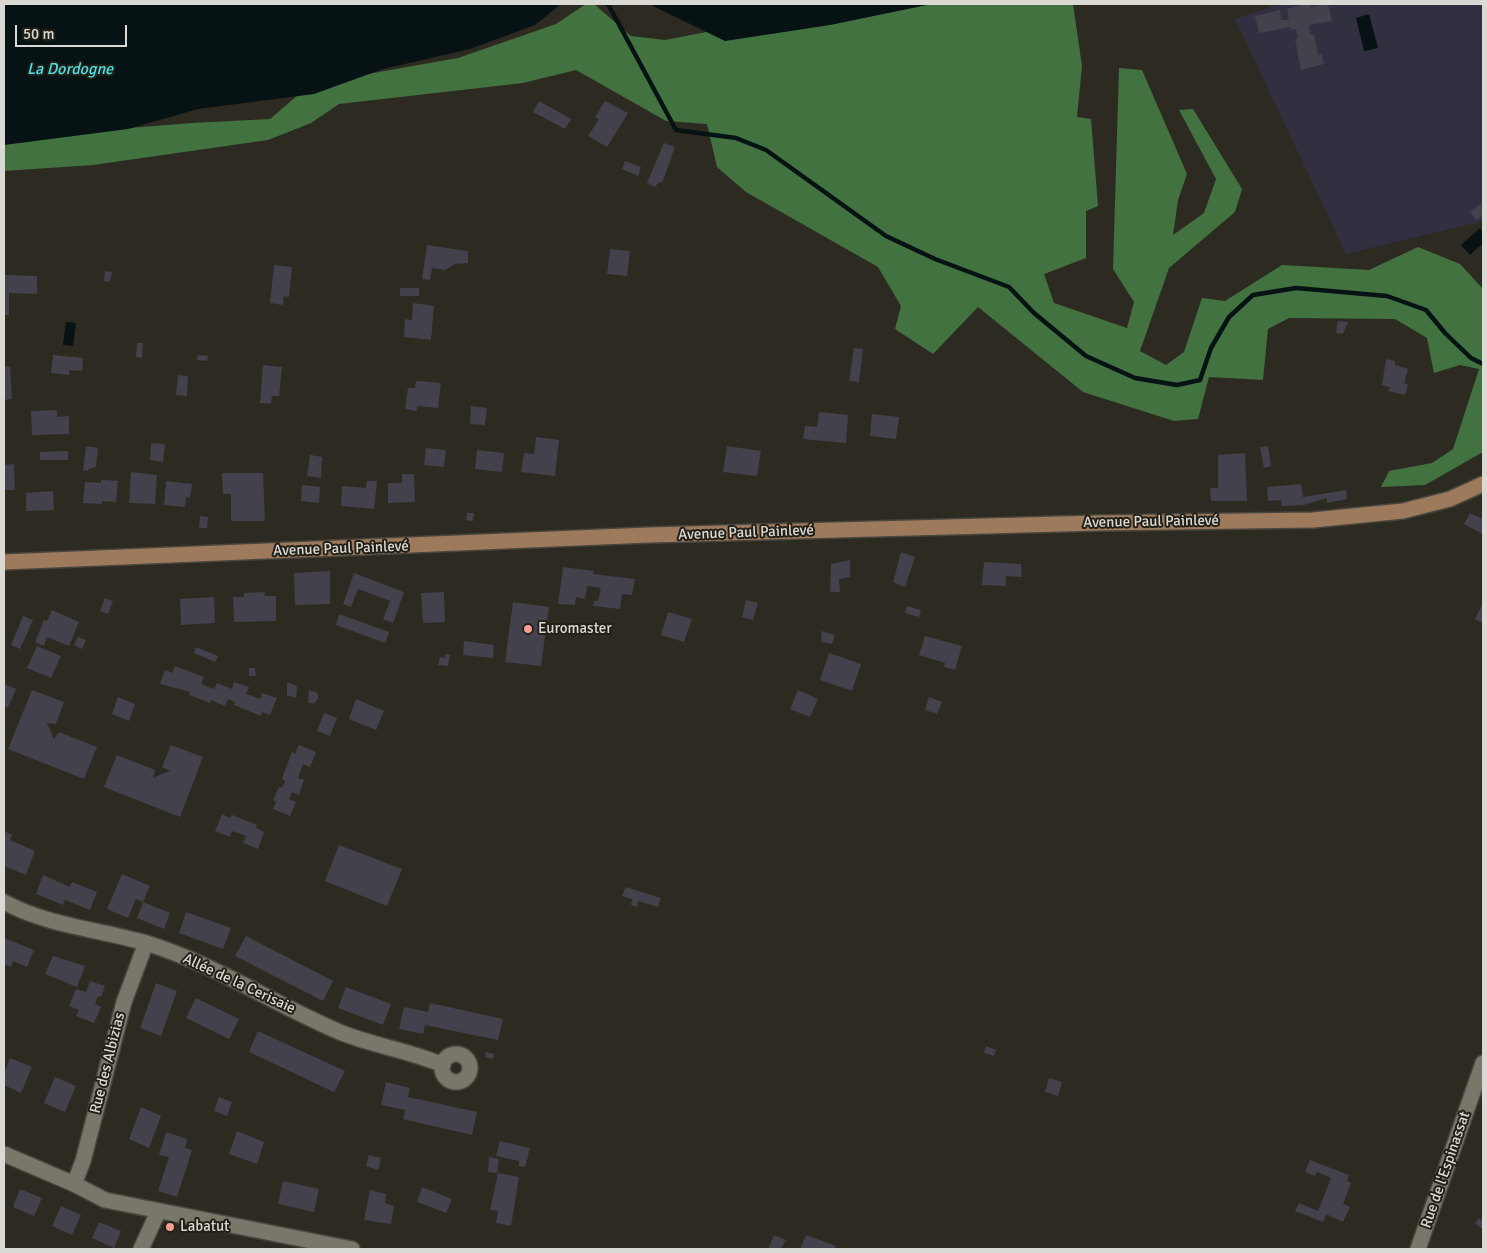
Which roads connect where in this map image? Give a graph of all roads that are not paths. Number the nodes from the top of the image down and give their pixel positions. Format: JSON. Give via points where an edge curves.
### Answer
{"nodes":[{"id":1,"x":1483,"y":484,"type":"edge"},
{"id":2,"x":4,"y":562,"type":"edge"},
{"id":3,"x":4,"y":902,"type":"edge"},
{"id":4,"x":146,"y":943,"type":"junction"},
{"id":5,"x":1483,"y":1063,"type":"edge"},
{"id":6,"x":443,"y":1066,"type":"dead end"},
{"id":7,"x":4,"y":1154,"type":"edge"},
{"id":8,"x":74,"y":1184,"type":"junction"},
{"id":9,"x":158,"y":1212,"type":"junction"},
{"id":10,"x":141,"y":1249,"type":"edge"},
{"id":11,"x":352,"y":1249,"type":"edge"},
{"id":12,"x":1418,"y":1249,"type":"edge"}],
"edges":[{"from":1,"to":2,"type":"main road","name":"Avenue Paul Painlevé","via":[[1450,500],[1403,510],[1313,520],[649,535]]},
{"from":3,"to":4,"type":"street","name":"Allée de la Cerisaie","via":[[45,920]]},
{"from":4,"to":6,"type":"street","name":"Allée de la Cerisaie","via":[[204,964],[343,1033],[423,1056]]},
{"from":4,"to":8,"type":"street","name":"Rue des Albizias","via":[[124,1002],[83,1161]]},
{"from":5,"to":12,"type":"street","name":"Rue de l'Espinassat"},
{"from":7,"to":8,"type":"street"},
{"from":8,"to":9,"type":"street","via":[[104,1200]]},
{"from":9,"to":10,"type":"street"},
{"from":9,"to":11,"type":"street"}]}
